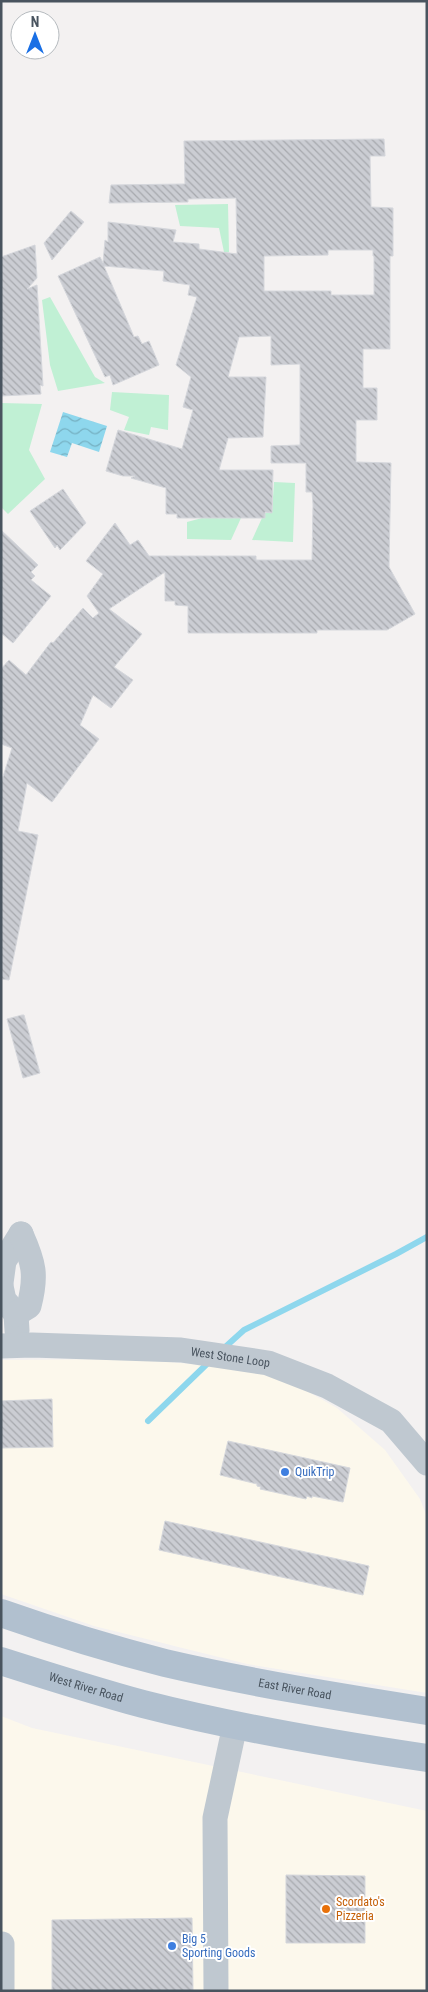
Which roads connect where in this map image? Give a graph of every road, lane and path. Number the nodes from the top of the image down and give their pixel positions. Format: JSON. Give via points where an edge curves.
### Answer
{"nodes":[{"id":1,"x":1,"y":1284,"type":"edge"},
{"id":2,"x":16,"y":1314,"type":"junction"},
{"id":3,"x":9,"y":1346,"type":"edge"},
{"id":4,"x":427,"y":1462,"type":"edge"},
{"id":5,"x":1,"y":1614,"type":"edge"},
{"id":6,"x":1,"y":1661,"type":"edge"},
{"id":7,"x":427,"y":1711,"type":"edge"},
{"id":8,"x":234,"y":1725,"type":"junction"},
{"id":9,"x":427,"y":1758,"type":"edge"},
{"id":10,"x":2,"y":1944,"type":"edge"},
{"id":11,"x":2,"y":1991,"type":"edge"},
{"id":12,"x":216,"y":1991,"type":"edge"}],
"edges":[{"from":1,"to":2,"type":"street","via":[[4,1300]]},
{"from":1,"to":2,"type":"street","via":[[4,1261],[21,1234],[32,1257],[34,1286],[29,1306]]},
{"from":2,"to":3,"type":"street"},
{"from":3,"to":4,"type":"street","name":"West Stone Loop","via":[[181,1350],[268,1363],[327,1386],[391,1421]]},
{"from":5,"to":7,"type":"main road","name":"East River Road","via":[[164,1662],[283,1688]]},
{"from":6,"to":8,"type":"main road","name":"West River Road","via":[[88,1688]]},
{"from":8,"to":9,"type":"main road"},
{"from":8,"to":12,"type":"street","via":[[215,1818]]},
{"from":10,"to":11,"type":"street"}]}
